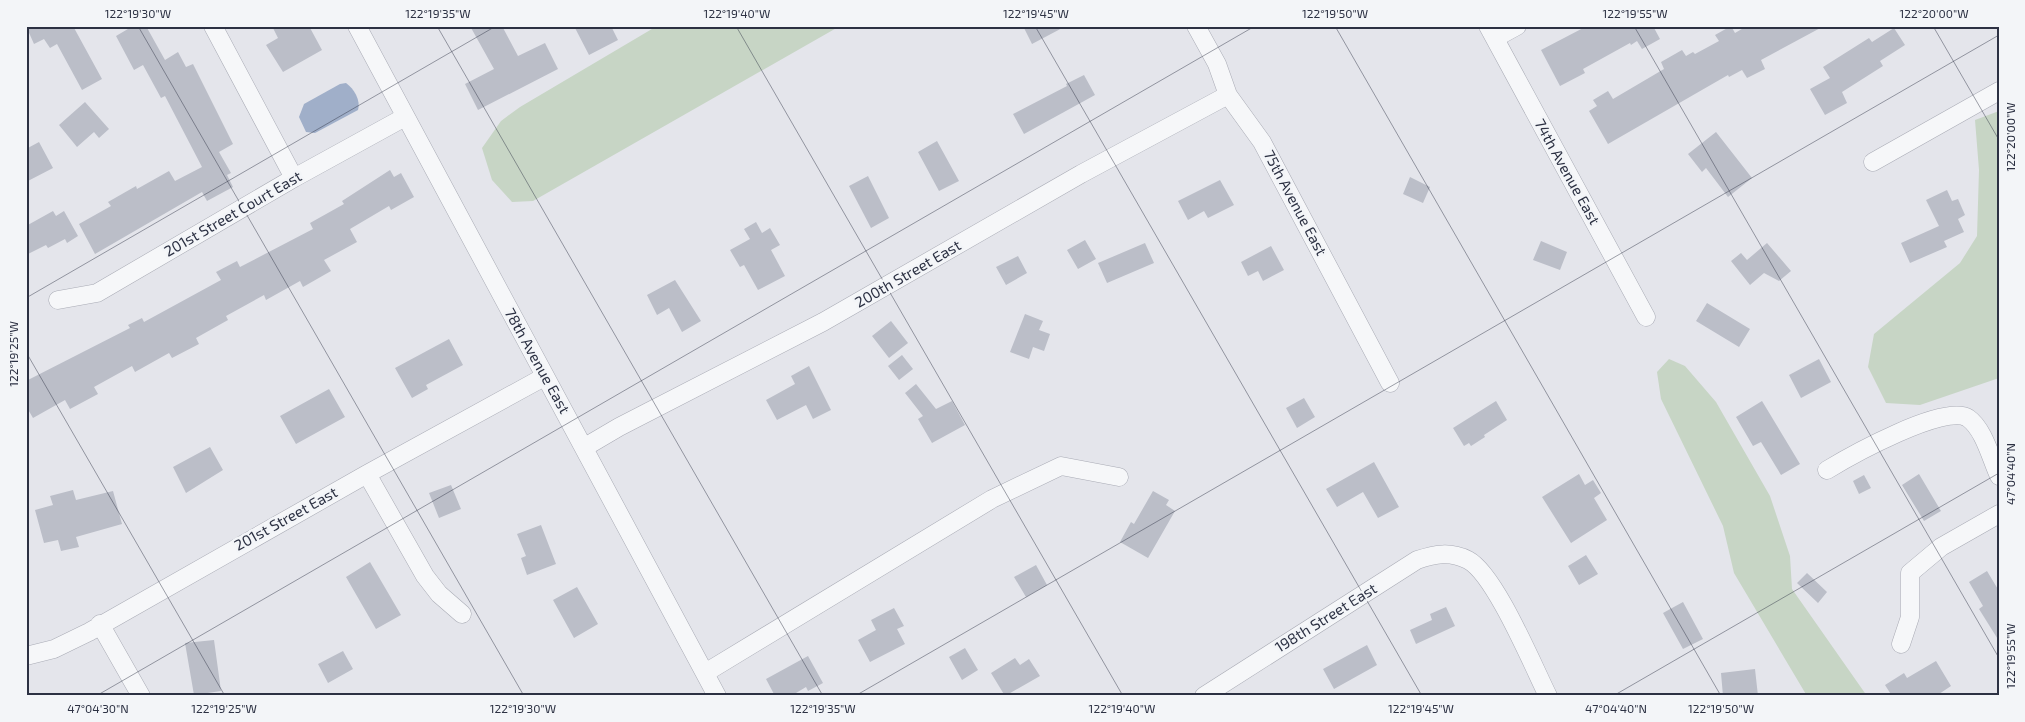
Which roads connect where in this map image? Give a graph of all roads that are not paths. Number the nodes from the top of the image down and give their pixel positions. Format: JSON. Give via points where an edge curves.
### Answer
{"nodes":[{"id":1,"x":213,"y":26,"type":"edge"},
{"id":2,"x":357,"y":26,"type":"edge"},
{"id":3,"x":1196,"y":26,"type":"edge"},
{"id":4,"x":1517,"y":26,"type":"edge"},
{"id":5,"x":1492,"y":32,"type":"edge"},
{"id":6,"x":1999,"y":91,"type":"edge"},
{"id":7,"x":1228,"y":95,"type":"junction"},
{"id":8,"x":405,"y":117,"type":"junction"},
{"id":9,"x":1873,"y":162,"type":"dead end"},
{"id":10,"x":294,"y":178,"type":"junction"},
{"id":11,"x":58,"y":300,"type":"dead end"},
{"id":12,"x":1646,"y":317,"type":"dead end"},
{"id":13,"x":544,"y":377,"type":"junction"},
{"id":14,"x":1390,"y":383,"type":"dead end"},
{"id":15,"x":585,"y":447,"type":"junction"},
{"id":16,"x":1827,"y":470,"type":"dead end"},
{"id":17,"x":367,"y":474,"type":"junction"},
{"id":18,"x":1999,"y":476,"type":"edge"},
{"id":19,"x":1119,"y":477,"type":"dead end"},
{"id":20,"x":1999,"y":514,"type":"edge"},
{"id":21,"x":462,"y":614,"type":"dead end"},
{"id":22,"x":100,"y":624,"type":"junction"},
{"id":23,"x":1901,"y":644,"type":"dead end"},
{"id":24,"x":26,"y":656,"type":"edge"},
{"id":25,"x":705,"y":673,"type":"junction"},
{"id":26,"x":142,"y":696,"type":"edge"},
{"id":27,"x":717,"y":696,"type":"edge"},
{"id":28,"x":1204,"y":696,"type":"edge"},
{"id":29,"x":1548,"y":696,"type":"edge"}],
"edges":[{"from":1,"to":10,"type":"street"},
{"from":2,"to":8,"type":"street","name":"78th Avenue East"},
{"from":3,"to":7,"type":"street","name":"75th Avenue East","via":[[1217,64]]},
{"from":4,"to":5,"type":"street"},
{"from":5,"to":12,"type":"street","name":"74th Avenue East"},
{"from":6,"to":9,"type":"street"},
{"from":7,"to":14,"type":"street","name":"75th Avenue East","via":[[1262,142]]},
{"from":7,"to":15,"type":"street","name":"200th Street East","via":[[1081,174],[823,322]]},
{"from":8,"to":10,"type":"street","name":"201st Street Court East"},
{"from":8,"to":13,"type":"street","name":"78th Avenue East"},
{"from":10,"to":11,"type":"street","name":"201st Street Court East","via":[[97,293]]},
{"from":13,"to":15,"type":"street","name":"78th Avenue East"},
{"from":13,"to":17,"type":"street","name":"201st Street East"},
{"from":15,"to":25,"type":"street","name":"78th Avenue East"},
{"from":16,"to":18,"type":"street","via":[[1921,423],[1951,415],[1967,418],[1975,425]]},
{"from":17,"to":21,"type":"street","via":[[424,576]]},
{"from":17,"to":22,"type":"street","name":"201st Street East"},
{"from":19,"to":25,"type":"street","via":[[1061,466],[1034,477],[992,499]]},
{"from":20,"to":23,"type":"street","via":[[1941,547],[1910,574],[1910,617]]},
{"from":22,"to":24,"type":"street","name":"201st Street East","via":[[54,649]]},
{"from":22,"to":26,"type":"street"},
{"from":25,"to":27,"type":"street","name":"78th Avenue East"},
{"from":28,"to":29,"type":"street","name":"198th Street East","via":[[1416,560],[1439,553],[1453,554],[1470,561],[1483,573]]}]}
